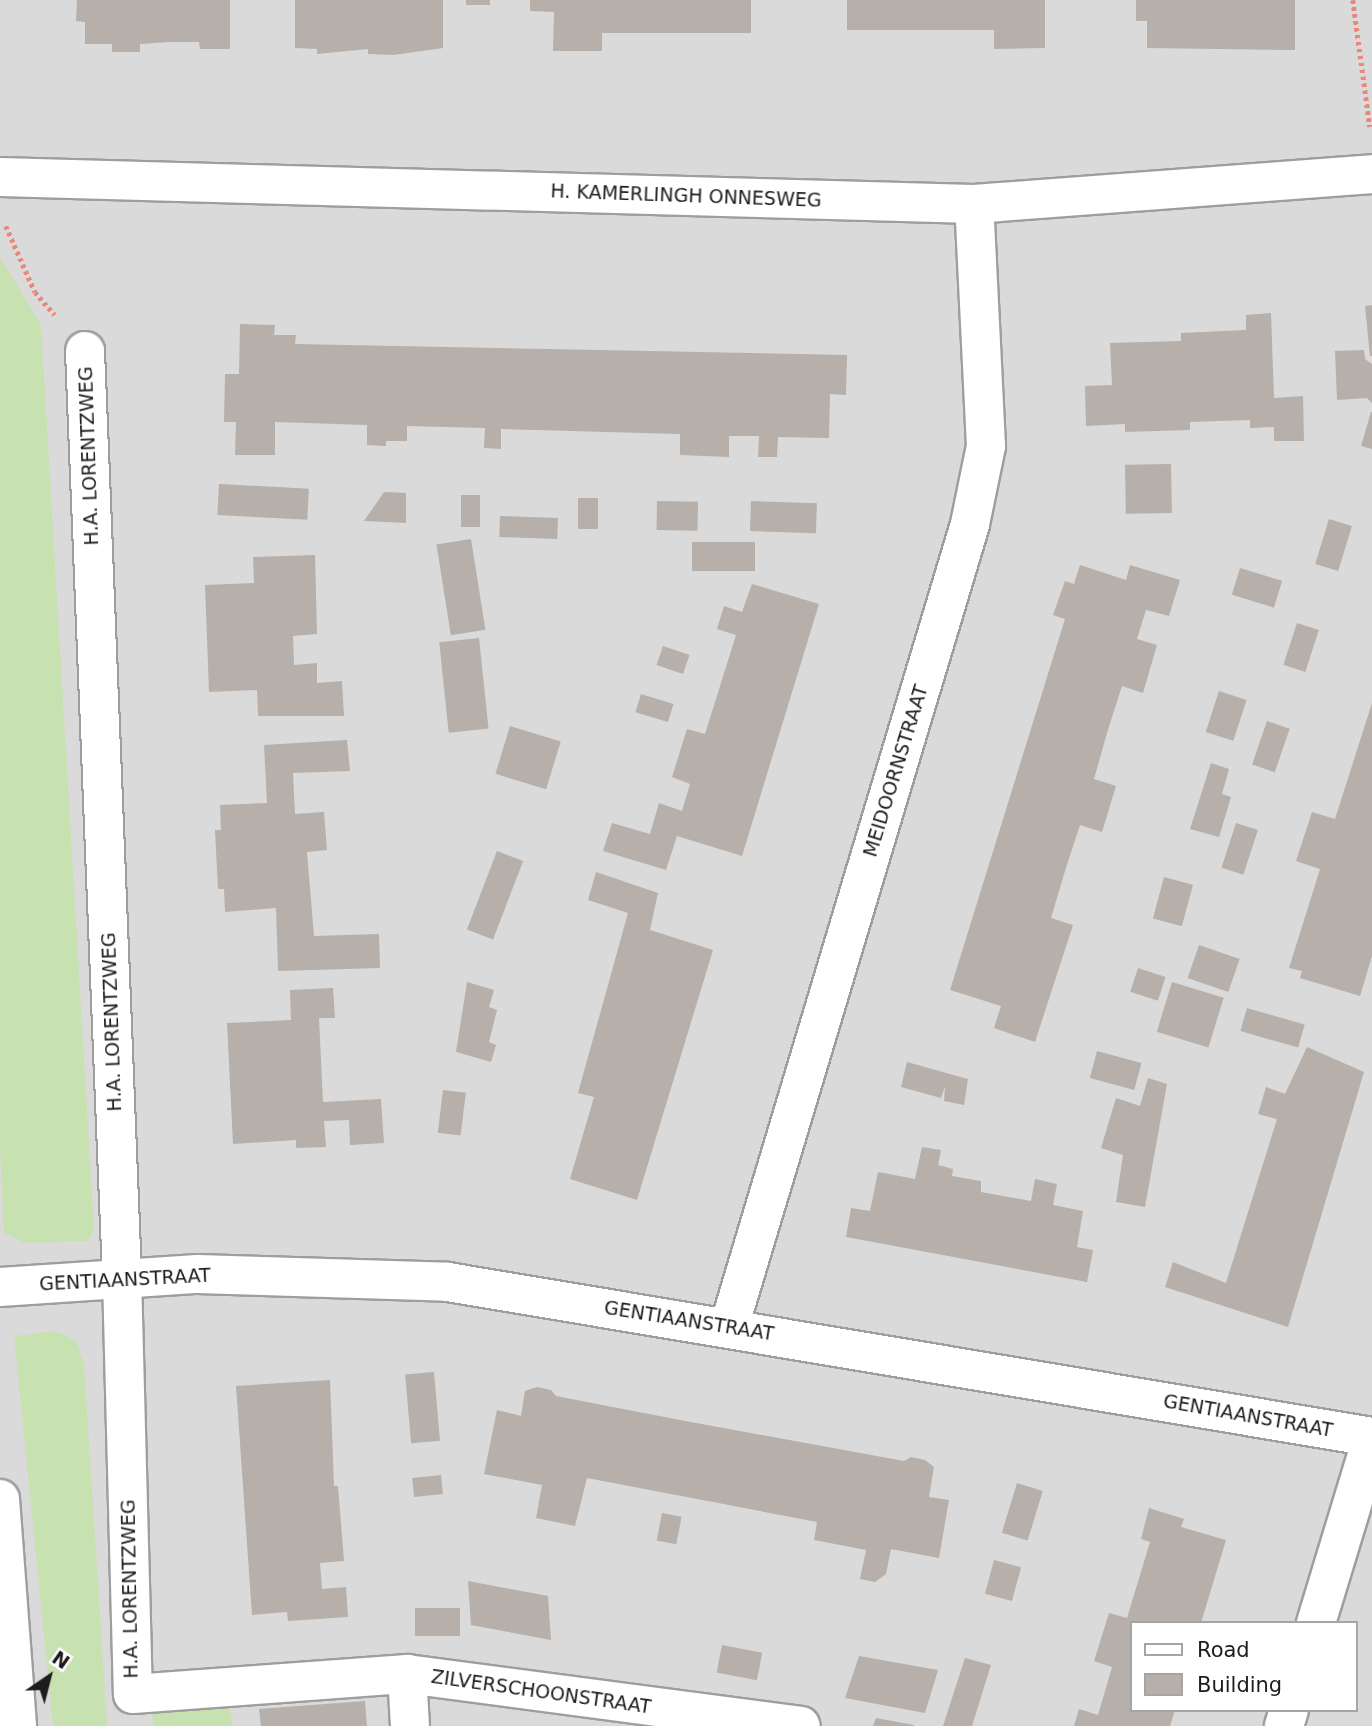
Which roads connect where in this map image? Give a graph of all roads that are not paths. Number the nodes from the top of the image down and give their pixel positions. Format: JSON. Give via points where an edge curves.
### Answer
{"nodes":[{"id":1,"x":1372,"y":173,"type":"edge"},
{"id":2,"x":1,"y":177,"type":"edge"},
{"id":3,"x":974,"y":204,"type":"junction"},
{"id":4,"x":85,"y":351,"type":"road end"},
{"id":5,"x":122,"y":1277,"type":"junction"},
{"id":6,"x":0,"y":1287,"type":"edge"},
{"id":7,"x":729,"y":1326,"type":"junction"},
{"id":8,"x":1372,"y":1438,"type":"edge"},
{"id":9,"x":0,"y":1499,"type":"edge"},
{"id":10,"x":1317,"y":1621,"type":"edge"},
{"id":11,"x":407,"y":1674,"type":"junction"},
{"id":12,"x":133,"y":1694,"type":"joint"},
{"id":13,"x":17,"y":1726,"type":"edge"},
{"id":14,"x":410,"y":1726,"type":"edge"},
{"id":15,"x":801,"y":1726,"type":"edge"}],
"edges":[{"from":1,"to":3,"type":"street","name":"H. KAMERLINGH ONNESWEG"},
{"from":2,"to":3,"type":"street","name":"H. KAMERLINGH ONNESWEG"},
{"from":3,"to":7,"type":"street","name":"MEIDOORNSTRAAT","via":[[986,446],[970,524]]},
{"from":4,"to":5,"type":"street","name":"H.A. LORENTZWEG"},
{"from":5,"to":6,"type":"street","name":"GENTIAANSTRAAT"},
{"from":5,"to":7,"type":"street","name":"GENTIAANSTRAAT","via":[[198,1274],[448,1282]]},
{"from":5,"to":12,"type":"street","name":"H.A. LORENTZWEG"},
{"from":7,"to":8,"type":"street","name":"GENTIAANSTRAAT"},
{"from":8,"to":10,"type":"street"},
{"from":9,"to":13,"type":"street"},
{"from":11,"to":12,"type":"street","name":"ZILVERSCHOONSTRAAT"},
{"from":11,"to":14,"type":"street","name":"ZILVERSCHOONSTRAAT"},
{"from":11,"to":15,"type":"street","name":"ZILVERSCHOONSTRAAT"}]}
